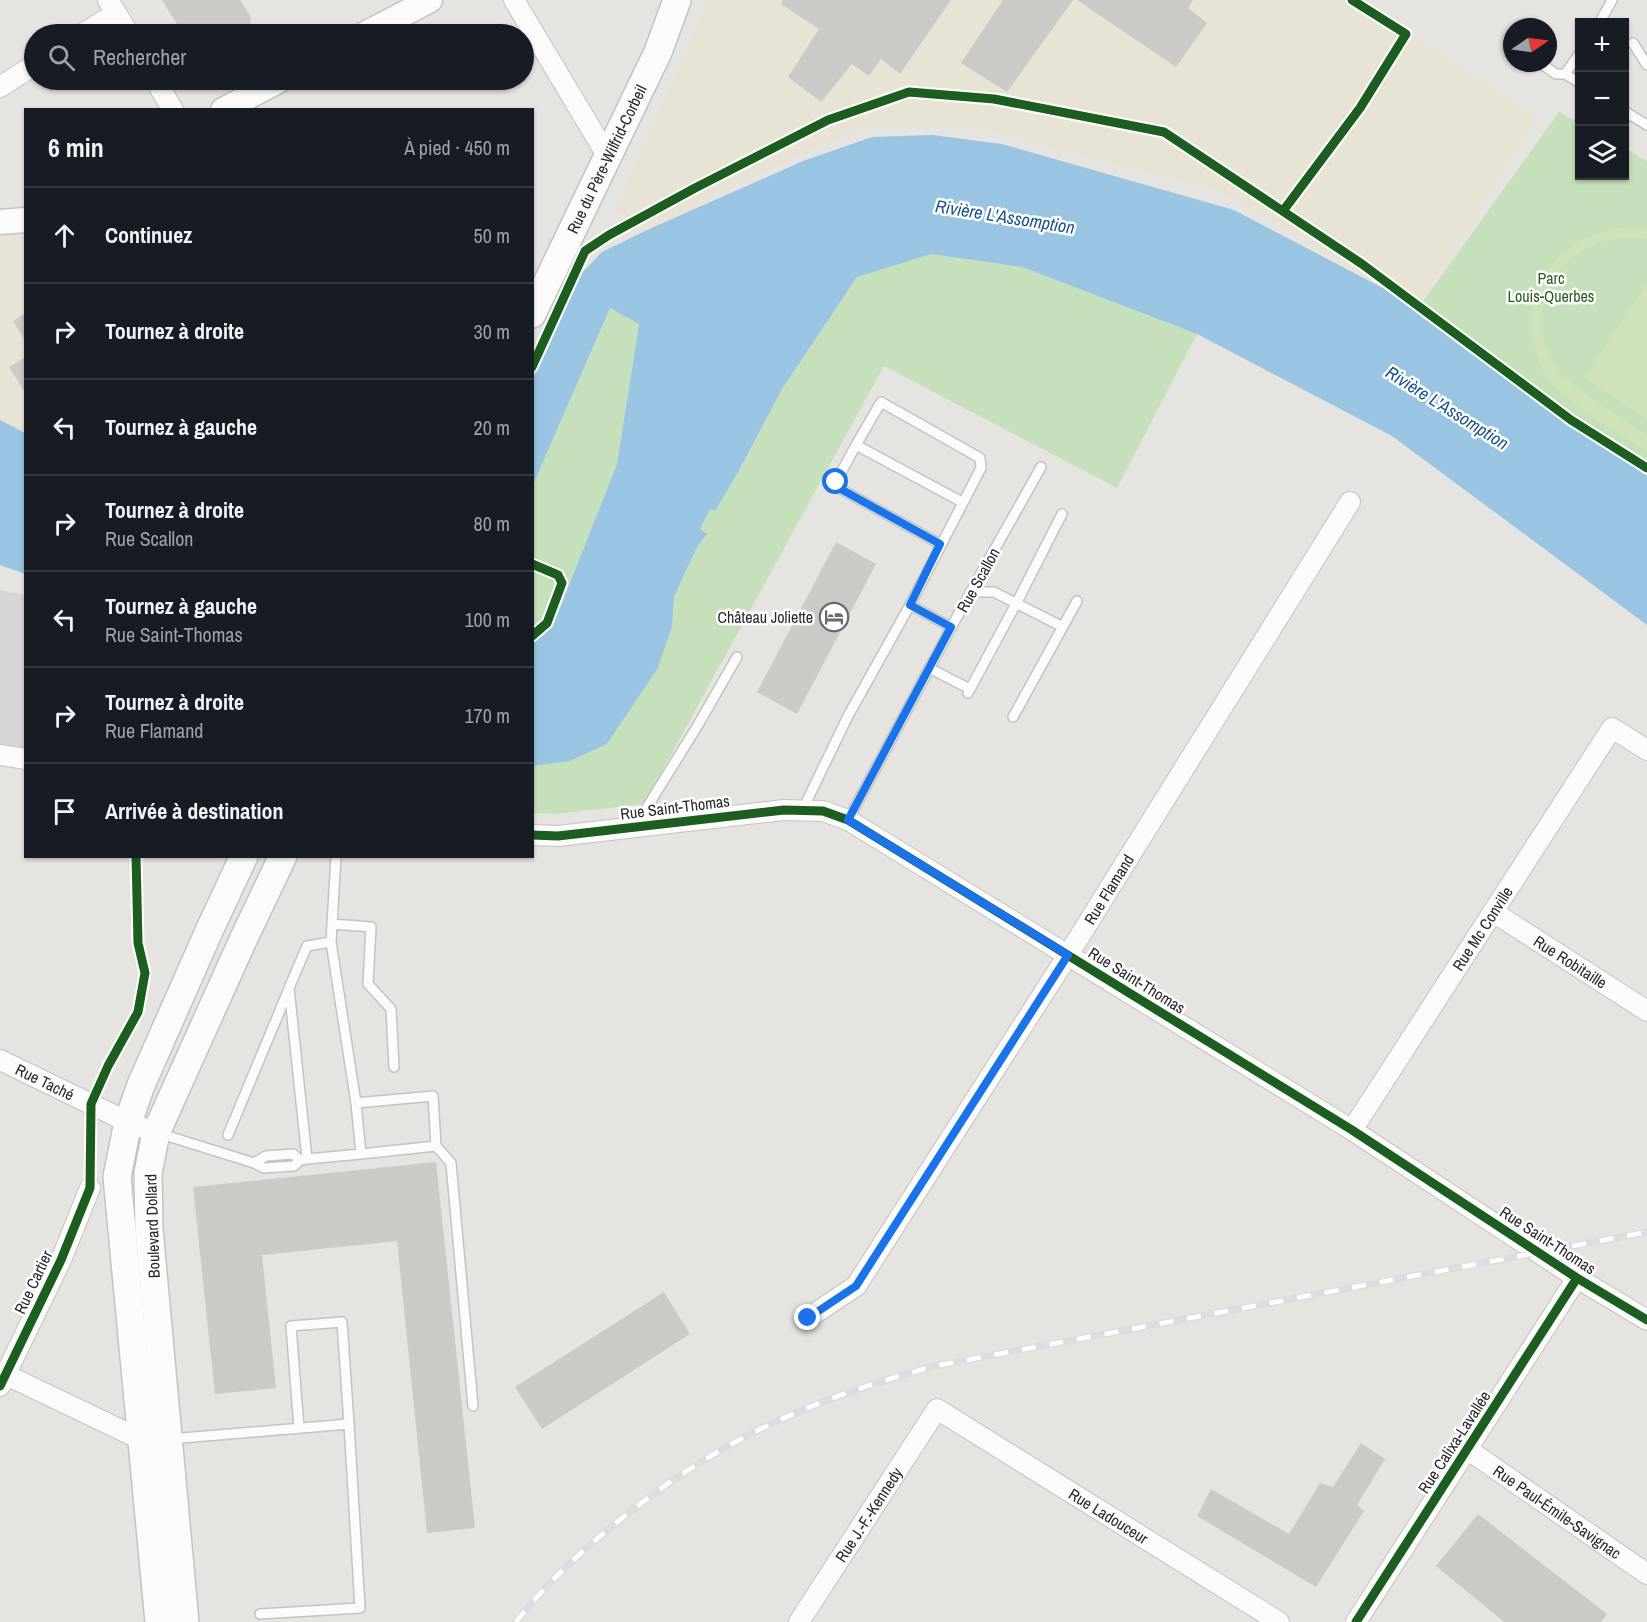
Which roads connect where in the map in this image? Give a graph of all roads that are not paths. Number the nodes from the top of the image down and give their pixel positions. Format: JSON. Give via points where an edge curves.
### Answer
{"nodes":[{"id":1,"x":430,"y":0,"type":"edge"},
{"id":2,"x":514,"y":0,"type":"edge"},
{"id":3,"x":677,"y":0,"type":"edge"},
{"id":4,"x":1612,"y":0,"type":"edge"},
{"id":5,"x":112,"y":6,"type":"edge"},
{"id":6,"x":1602,"y":18,"type":"edge"},
{"id":7,"x":93,"y":24,"type":"edge"},
{"id":8,"x":123,"y":24,"type":"edge"},
{"id":9,"x":384,"y":24,"type":"edge"},
{"id":10,"x":528,"y":24,"type":"edge"},
{"id":11,"x":534,"y":33,"type":"edge"},
{"id":12,"x":1634,"y":43,"type":"dead end"},
{"id":13,"x":1575,"y":60,"type":"edge"},
{"id":14,"x":1647,"y":65,"type":"edge"},
{"id":15,"x":24,"y":71,"type":"edge"},
{"id":16,"x":1553,"y":72,"type":"edge"},
{"id":17,"x":1565,"y":74,"type":"junction"},
{"id":18,"x":1575,"y":80,"type":"edge"},
{"id":19,"x":0,"y":87,"type":"edge"},
{"id":20,"x":161,"y":90,"type":"edge"},
{"id":21,"x":261,"y":90,"type":"edge"},
{"id":22,"x":172,"y":108,"type":"edge"},
{"id":23,"x":228,"y":108,"type":"edge"},
{"id":24,"x":1629,"y":114,"type":"edge"},
{"id":25,"x":1646,"y":123,"type":"edge"},
{"id":26,"x":608,"y":157,"type":"junction"},
{"id":27,"x":24,"y":220,"type":"edge"},
{"id":28,"x":0,"y":222,"type":"edge"},
{"id":29,"x":534,"y":310,"type":"edge"},
{"id":30,"x":856,"y":445,"type":"junction"},
{"id":31,"x":1041,"y":467,"type":"dead end"},
{"id":32,"x":962,"y":502,"type":"junction"},
{"id":33,"x":1350,"y":502,"type":"dead end"},
{"id":34,"x":1062,"y":514,"type":"dead end"},
{"id":35,"x":940,"y":544,"type":"junction"},
{"id":36,"x":971,"y":592,"type":"junction"},
{"id":37,"x":1077,"y":601,"type":"dead end"},
{"id":38,"x":1017,"y":602,"type":"junction"},
{"id":39,"x":910,"y":605,"type":"junction"},
{"id":40,"x":951,"y":627,"type":"junction"},
{"id":41,"x":1063,"y":627,"type":"junction"},
{"id":42,"x":737,"y":657,"type":"dead end"},
{"id":43,"x":929,"y":668,"type":"junction"},
{"id":44,"x":1013,"y":717,"type":"dead end"},
{"id":45,"x":1647,"y":750,"type":"edge"},
{"id":46,"x":0,"y":755,"type":"edge"},
{"id":47,"x":24,"y":759,"type":"edge"},
{"id":48,"x":802,"y":810,"type":"junction"},
{"id":49,"x":848,"y":820,"type":"junction"},
{"id":50,"x":635,"y":827,"type":"junction"},
{"id":51,"x":534,"y":835,"type":"edge"},
{"id":52,"x":243,"y":858,"type":"edge"},
{"id":53,"x":282,"y":858,"type":"edge"},
{"id":54,"x":336,"y":858,"type":"edge"},
{"id":55,"x":1493,"y":912,"type":"junction"},
{"id":56,"x":332,"y":924,"type":"junction"},
{"id":57,"x":331,"y":942,"type":"junction"},
{"id":58,"x":1068,"y":955,"type":"junction"},
{"id":59,"x":289,"y":988,"type":"junction"},
{"id":60,"x":1647,"y":1011,"type":"edge"},
{"id":61,"x":0,"y":1060,"type":"edge"},
{"id":62,"x":394,"y":1067,"type":"dead end"},
{"id":63,"x":356,"y":1103,"type":"junction"},
{"id":64,"x":128,"y":1122,"type":"junction"},
{"id":65,"x":1352,"y":1130,"type":"junction"},
{"id":66,"x":156,"y":1133,"type":"junction"},
{"id":67,"x":228,"y":1135,"type":"dead end"},
{"id":68,"x":436,"y":1146,"type":"junction"},
{"id":69,"x":361,"y":1154,"type":"junction"},
{"id":70,"x":304,"y":1159,"type":"junction"},
{"id":71,"x":90,"y":1188,"type":"dead end"},
{"id":72,"x":1577,"y":1278,"type":"junction"},
{"id":73,"x":808,"y":1318,"type":"dead end"},
{"id":74,"x":1647,"y":1320,"type":"edge"},
{"id":75,"x":2,"y":1378,"type":"edge"},
{"id":76,"x":473,"y":1406,"type":"dead end"},
{"id":77,"x":937,"y":1409,"type":"joint"},
{"id":78,"x":349,"y":1424,"type":"junction"},
{"id":79,"x":299,"y":1428,"type":"junction"},
{"id":80,"x":168,"y":1439,"type":"junction"},
{"id":81,"x":142,"y":1440,"type":"junction"},
{"id":82,"x":1467,"y":1449,"type":"junction"},
{"id":83,"x":1647,"y":1574,"type":"edge"},
{"id":84,"x":260,"y":1614,"type":"dead end"},
{"id":85,"x":159,"y":1622,"type":"edge"},
{"id":86,"x":185,"y":1622,"type":"edge"},
{"id":87,"x":800,"y":1622,"type":"edge"},
{"id":88,"x":1280,"y":1622,"type":"edge"},
{"id":89,"x":1356,"y":1622,"type":"edge"}],
"edges":[{"from":1,"to":9,"type":"street"},
{"from":2,"to":10,"type":"street"},
{"from":3,"to":26,"type":"main road","name":"Rue du Père-Wilfrid-Corbeil","via":[[658,52]]},
{"from":4,"to":6,"type":"lane"},
{"from":5,"to":7,"type":"street"},
{"from":5,"to":8,"type":"street"},
{"from":11,"to":26,"type":"street"},
{"from":12,"to":14,"type":"lane"},
{"from":13,"to":17,"type":"lane"},
{"from":15,"to":19,"type":"street"},
{"from":16,"to":17,"type":"lane"},
{"from":17,"to":18,"type":"lane"},
{"from":20,"to":22,"type":"street"},
{"from":21,"to":23,"type":"street"},
{"from":24,"to":25,"type":"lane"},
{"from":26,"to":29,"type":"main road","name":"Rue du Père-Wilfrid-Corbeil"},
{"from":27,"to":28,"type":"street"},
{"from":30,"to":32,"type":"lane"},
{"from":30,"to":32,"type":"lane","via":[[881,402],[980,458],[981,468]]},
{"from":30,"to":35,"type":"lane","via":[[837,487]]},
{"from":31,"to":36,"type":"lane","name":"Rue Scallon"},
{"from":32,"to":35,"type":"lane"},
{"from":33,"to":58,"type":"street","name":"Rue Flamand"},
{"from":34,"to":38,"type":"lane"},
{"from":35,"to":39,"type":"lane"},
{"from":36,"to":38,"type":"lane","via":[[994,592]]},
{"from":36,"to":40,"type":"lane","name":"Rue Scallon"},
{"from":37,"to":41,"type":"lane"},
{"from":38,"to":41,"type":"lane"},
{"from":38,"to":43,"type":"lane","via":[[969,691]]},
{"from":39,"to":40,"type":"lane"},
{"from":39,"to":48,"type":"lane","via":[[848,716]]},
{"from":40,"to":43,"type":"lane","name":"Rue Scallon"},
{"from":41,"to":44,"type":"lane"},
{"from":42,"to":50,"type":"lane"},
{"from":43,"to":49,"type":"lane","name":"Rue Scallon"},
{"from":45,"to":55,"type":"street","name":"Rue Mc Conville","via":[[1612,728]]},
{"from":46,"to":47,"type":"street"},
{"from":48,"to":49,"type":"street","name":"Rue Saint-Thomas","via":[[824,811]]},
{"from":48,"to":50,"type":"street","name":"Rue Saint-Thomas"},
{"from":49,"to":58,"type":"street","name":"Rue Saint-Thomas"},
{"from":50,"to":51,"type":"street","name":"Rue Saint-Thomas"},
{"from":52,"to":64,"type":"main road","name":"Boulevard Dollard","via":[[141,1084]]},
{"from":53,"to":66,"type":"main road","name":"Boulevard Dollard"},
{"from":54,"to":56,"type":"lane"},
{"from":55,"to":60,"type":"street","name":"Rue Robitaille"},
{"from":55,"to":65,"type":"street","name":"Rue Mc Conville"},
{"from":56,"to":57,"type":"lane"},
{"from":56,"to":62,"type":"lane","via":[[371,927],[368,984],[391,1009]]},
{"from":57,"to":59,"type":"lane","via":[[307,946]]},
{"from":57,"to":63,"type":"lane"},
{"from":58,"to":65,"type":"street","name":"Rue Saint-Thomas"},
{"from":58,"to":73,"type":"street","name":"Rue Flamand","via":[[856,1286]]},
{"from":59,"to":67,"type":"lane"},
{"from":59,"to":70,"type":"lane"},
{"from":61,"to":64,"type":"street","name":"Rue Taché"},
{"from":63,"to":68,"type":"lane","via":[[433,1096]]},
{"from":63,"to":69,"type":"lane"},
{"from":64,"to":66,"type":"street","name":"Rue Taché"},
{"from":64,"to":81,"type":"main road","name":"Boulevard Dollard","via":[[117,1177]]},
{"from":65,"to":72,"type":"street","name":"Rue Saint-Thomas"},
{"from":66,"to":70,"type":"lane","via":[[254,1163],[266,1156],[293,1154]]},
{"from":66,"to":80,"type":"main road","name":"Boulevard Dollard","via":[[148,1173],[149,1229]]},
{"from":68,"to":69,"type":"lane"},
{"from":68,"to":76,"type":"lane","via":[[451,1163]]},
{"from":69,"to":70,"type":"lane"},
{"from":71,"to":75,"type":"street","name":"Rue Cartier","via":[[61,1260]]},
{"from":72,"to":74,"type":"street","name":"Rue Saint-Thomas"},
{"from":72,"to":82,"type":"street","name":"Rue Calixa-Lavallée"},
{"from":75,"to":81,"type":"street"},
{"from":77,"to":87,"type":"street","name":"Rue J.-F.-Kennedy"},
{"from":77,"to":88,"type":"street","name":"Rue Ladouceur"},
{"from":78,"to":79,"type":"lane"},
{"from":78,"to":79,"type":"lane","via":[[342,1322],[291,1326]]},
{"from":78,"to":84,"type":"lane","via":[[360,1608]]},
{"from":79,"to":80,"type":"lane"},
{"from":80,"to":81,"type":"street"},
{"from":80,"to":86,"type":"main road","name":"Boulevard Dollard"},
{"from":81,"to":85,"type":"main road","name":"Boulevard Dollard"},
{"from":82,"to":83,"type":"street","name":"Rue Paul-Émile-Savignac"},
{"from":82,"to":89,"type":"street","name":"Rue Calixa-Lavallée"}]}
